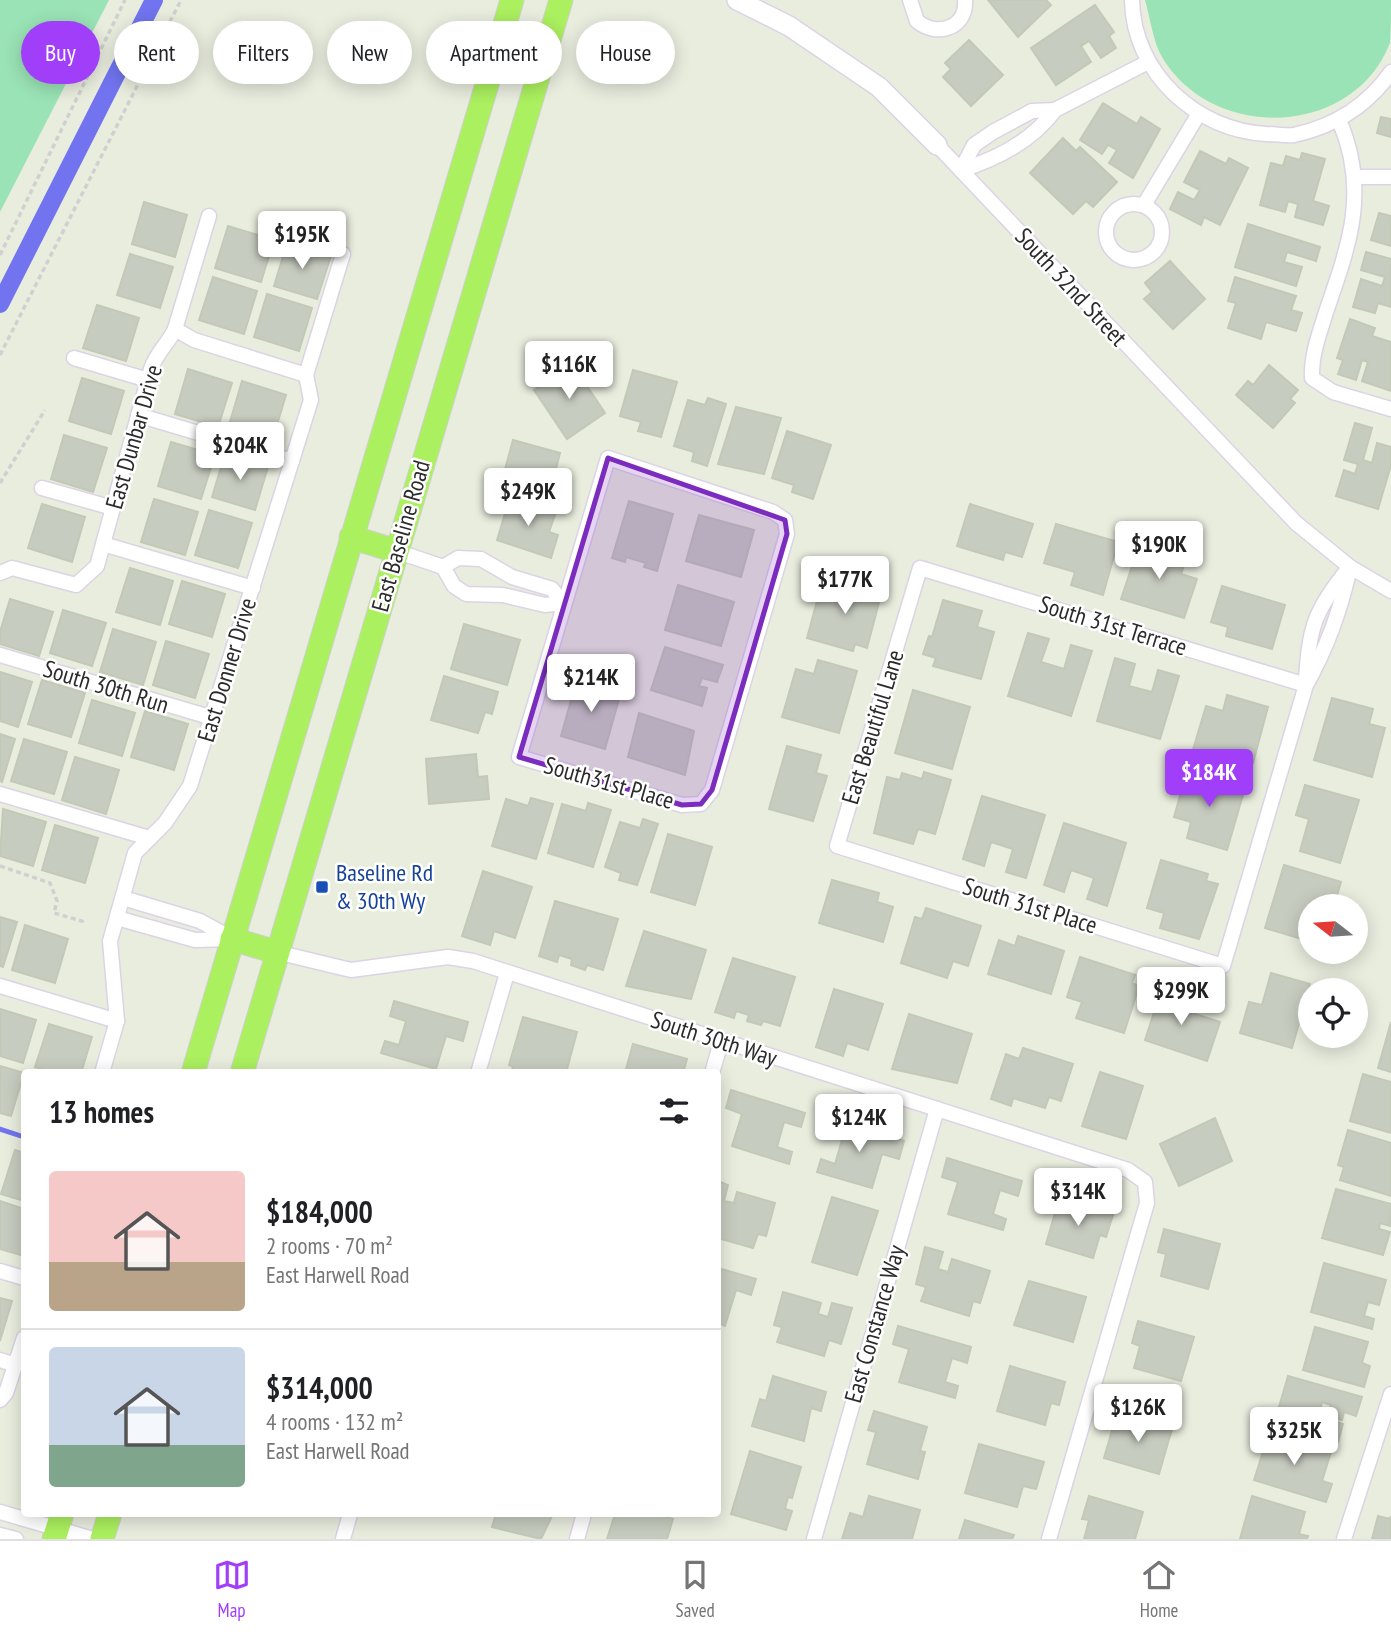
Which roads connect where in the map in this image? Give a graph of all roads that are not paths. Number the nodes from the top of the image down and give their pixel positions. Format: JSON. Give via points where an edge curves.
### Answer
{"nodes":[{"id":1,"x":512,"y":0,"type":"edge"},
{"id":2,"x":561,"y":0,"type":"edge"},
{"id":3,"x":737,"y":0,"type":"edge"},
{"id":4,"x":911,"y":0,"type":"edge"},
{"id":5,"x":965,"y":0,"type":"edge"},
{"id":6,"x":1132,"y":0,"type":"edge"},
{"id":7,"x":1149,"y":62,"type":"junction"},
{"id":8,"x":1391,"y":72,"type":"edge"},
{"id":9,"x":1055,"y":110,"type":"junction"},
{"id":10,"x":1198,"y":115,"type":"junction"},
{"id":11,"x":1339,"y":120,"type":"junction"},
{"id":12,"x":937,"y":145,"type":"joint"},
{"id":13,"x":961,"y":170,"type":"junction"},
{"id":14,"x":1355,"y":177,"type":"junction"},
{"id":15,"x":1391,"y":177,"type":"edge"},
{"id":16,"x":1144,"y":205,"type":"dead end"},
{"id":17,"x":209,"y":216,"type":"dead end"},
{"id":18,"x":343,"y":254,"type":"dead end"},
{"id":19,"x":175,"y":329,"type":"junction"},
{"id":20,"x":74,"y":359,"type":"dead end"},
{"id":21,"x":306,"y":374,"type":"junction"},
{"id":22,"x":148,"y":380,"type":"junction"},
{"id":23,"x":1391,"y":409,"type":"edge"},
{"id":24,"x":138,"y":415,"type":"junction"},
{"id":25,"x":292,"y":461,"type":"junction"},
{"id":26,"x":42,"y":488,"type":"dead end"},
{"id":27,"x":113,"y":508,"type":"junction"},
{"id":28,"x":351,"y":537,"type":"junction"},
{"id":29,"x":103,"y":544,"type":"junction"},
{"id":30,"x":396,"y":551,"type":"junction"},
{"id":31,"x":443,"y":567,"type":"junction"},
{"id":32,"x":1350,"y":567,"type":"junction"},
{"id":33,"x":920,"y":568,"type":"joint"},
{"id":34,"x":1,"y":572,"type":"edge"},
{"id":35,"x":253,"y":588,"type":"junction"},
{"id":36,"x":1391,"y":590,"type":"edge"},
{"id":37,"x":564,"y":603,"type":"junction"},
{"id":38,"x":1312,"y":632,"type":"junction"},
{"id":39,"x":1329,"y":636,"type":"junction"},
{"id":40,"x":0,"y":655,"type":"edge"},
{"id":41,"x":1306,"y":685,"type":"junction"},
{"id":42,"x":213,"y":718,"type":"junction"},
{"id":43,"x":0,"y":794,"type":"edge"},
{"id":44,"x":149,"y":838,"type":"junction"},
{"id":45,"x":837,"y":846,"type":"joint"},
{"id":46,"x":123,"y":898,"type":"junction"},
{"id":47,"x":166,"y":911,"type":"junction"},
{"id":48,"x":117,"y":918,"type":"junction"},
{"id":49,"x":160,"y":930,"type":"junction"},
{"id":50,"x":232,"y":939,"type":"junction"},
{"id":51,"x":276,"y":952,"type":"junction"},
{"id":52,"x":507,"y":973,"type":"junction"},
{"id":53,"x":0,"y":986,"type":"edge"},
{"id":54,"x":117,"y":1021,"type":"junction"},
{"id":55,"x":721,"y":1042,"type":"junction"},
{"id":56,"x":104,"y":1069,"type":"edge"},
{"id":57,"x":194,"y":1069,"type":"edge"},
{"id":58,"x":243,"y":1069,"type":"edge"},
{"id":59,"x":479,"y":1069,"type":"edge"},
{"id":60,"x":713,"y":1069,"type":"edge"},
{"id":61,"x":937,"y":1109,"type":"junction"},
{"id":62,"x":0,"y":1271,"type":"edge"},
{"id":63,"x":21,"y":1277,"type":"edge"},
{"id":64,"x":21,"y":1348,"type":"edge"},
{"id":65,"x":0,"y":1360,"type":"edge"},
{"id":66,"x":16,"y":1365,"type":"junction"},
{"id":67,"x":1391,"y":1394,"type":"edge"},
{"id":68,"x":0,"y":1400,"type":"edge"},
{"id":69,"x":0,"y":1512,"type":"edge"},
{"id":70,"x":109,"y":1517,"type":"edge"},
{"id":71,"x":349,"y":1517,"type":"edge"},
{"id":72,"x":583,"y":1517,"type":"edge"},
{"id":73,"x":58,"y":1527,"type":"edge"},
{"id":74,"x":0,"y":1535,"type":"edge"},
{"id":75,"x":16,"y":1539,"type":"edge"},
{"id":76,"x":93,"y":1539,"type":"edge"},
{"id":77,"x":102,"y":1539,"type":"edge"},
{"id":78,"x":343,"y":1539,"type":"edge"},
{"id":79,"x":577,"y":1539,"type":"edge"},
{"id":80,"x":814,"y":1539,"type":"edge"},
{"id":81,"x":1049,"y":1539,"type":"edge"},
{"id":82,"x":1343,"y":1539,"type":"edge"}],
"edges":[{"from":1,"to":28,"type":"main road","name":"East Baseline Road"},
{"from":2,"to":30,"type":"main road","name":"East Baseline Road"},
{"from":3,"to":12,"type":"street","name":"South 32nd Street","via":[[789,26],[879,87]]},
{"from":4,"to":5,"type":"street","via":[[917,21],[932,30],[958,22]]},
{"from":6,"to":7,"type":"street","via":[[1132,17]]},
{"from":7,"to":9,"type":"street"},
{"from":7,"to":10,"type":"street","via":[[1170,92]]},
{"from":8,"to":11,"type":"street","via":[[1376,93]]},
{"from":9,"to":13,"type":"street","via":[[1042,127],[992,160]]},
{"from":9,"to":13,"type":"street","via":[[1032,111],[993,132],[974,145]]},
{"from":10,"to":11,"type":"street","via":[[1243,133],[1292,135]]},
{"from":10,"to":16,"type":"street"},
{"from":11,"to":14,"type":"street","via":[[1350,145]]},
{"from":12,"to":13,"type":"street","name":"South 32nd Street"},
{"from":13,"to":32,"type":"street","name":"South 32nd Street","via":[[1296,523]]},
{"from":14,"to":15,"type":"street"},
{"from":14,"to":23,"type":"street","via":[[1351,237],[1316,344],[1312,378],[1334,392]]},
{"from":17,"to":19,"type":"street","name":"East Dunbar Drive"},
{"from":18,"to":21,"type":"street","name":"East Donner Drive"},
{"from":19,"to":21,"type":"street","via":[[194,340]]},
{"from":19,"to":22,"type":"street","name":"East Dunbar Drive","via":[[155,357]]},
{"from":20,"to":22,"type":"street"},
{"from":21,"to":25,"type":"street","name":"East Donner Drive","via":[[311,400]]},
{"from":22,"to":24,"type":"street","name":"East Dunbar Drive"},
{"from":24,"to":25,"type":"street"},
{"from":24,"to":27,"type":"street","name":"East Dunbar Drive"},
{"from":25,"to":35,"type":"street","name":"East Donner Drive"},
{"from":26,"to":27,"type":"street"},
{"from":27,"to":29,"type":"street","name":"East Dunbar Drive"},
{"from":28,"to":30,"type":"main road"},
{"from":28,"to":50,"type":"main road","name":"East Baseline Road"},
{"from":29,"to":34,"type":"street","name":"East Dunbar Drive","via":[[97,566],[76,585],[12,568]]},
{"from":29,"to":35,"type":"street"},
{"from":30,"to":31,"type":"street"},
{"from":30,"to":51,"type":"main road","name":"East Baseline Road"},
{"from":31,"to":37,"type":"street","via":[[454,586],[466,594],[503,595],[545,605]]},
{"from":31,"to":37,"type":"street","via":[[458,558],[481,559],[512,577],[552,589]]},
{"from":32,"to":36,"type":"street","name":"South 32nd Street"},
{"from":32,"to":38,"type":"street","via":[[1322,600]]},
{"from":32,"to":39,"type":"street"},
{"from":33,"to":41,"type":"street","name":"South 31st Terrace"},
{"from":33,"to":45,"type":"street","name":"East Beautiful Lane"},
{"from":35,"to":42,"type":"street","name":"East Donner Drive"},
{"from":37,"to":37,"type":"street","name":"South31st Place","via":[[519,757],[682,806],[701,804],[712,790],[787,534],[785,520],[773,512],[608,458]]},
{"from":38,"to":39,"type":"street"},
{"from":38,"to":41,"type":"street"},
{"from":39,"to":41,"type":"street"},
{"from":40,"to":42,"type":"street","name":"South 30th Run"},
{"from":41,"to":45,"type":"street","name":"South 31st Place","via":[[1223,966]]},
{"from":42,"to":44,"type":"street","name":"East Donner Drive","via":[[190,786]]},
{"from":43,"to":44,"type":"street"},
{"from":44,"to":46,"type":"street","name":"East Donner Drive","via":[[135,853]]},
{"from":46,"to":47,"type":"street"},
{"from":46,"to":48,"type":"street","name":"East Donner Drive"},
{"from":47,"to":49,"type":"street"},
{"from":47,"to":50,"type":"street","via":[[200,921]]},
{"from":48,"to":49,"type":"street"},
{"from":48,"to":54,"type":"street","name":"East Donner Drive","via":[[110,941]]},
{"from":49,"to":50,"type":"street","via":[[195,940]]},
{"from":50,"to":51,"type":"main road"},
{"from":50,"to":57,"type":"main road","name":"East Baseline Road"},
{"from":51,"to":52,"type":"street","name":"South 30th Way","via":[[351,970],[448,957]]},
{"from":51,"to":58,"type":"main road","name":"East Baseline Road"},
{"from":52,"to":55,"type":"street","name":"South 30th Way"},
{"from":52,"to":59,"type":"street"},
{"from":53,"to":54,"type":"street"},
{"from":54,"to":56,"type":"street","name":"East Donner Drive"},
{"from":55,"to":60,"type":"street"},
{"from":55,"to":61,"type":"street","name":"South 30th Way"},
{"from":61,"to":80,"type":"street","name":"East Constance Way"},
{"from":61,"to":81,"type":"street","name":"South 30th Way","via":[[1128,1170],[1144,1182],[1147,1203]]},
{"from":62,"to":63,"type":"street"},
{"from":64,"to":66,"type":"street"},
{"from":65,"to":66,"type":"street"},
{"from":66,"to":68,"type":"street"},
{"from":67,"to":82,"type":"street"},
{"from":69,"to":73,"type":"street"},
{"from":70,"to":77,"type":"main road"},
{"from":71,"to":78,"type":"street"},
{"from":72,"to":79,"type":"street"},
{"from":73,"to":76,"type":"street"},
{"from":74,"to":75,"type":"street"}]}
